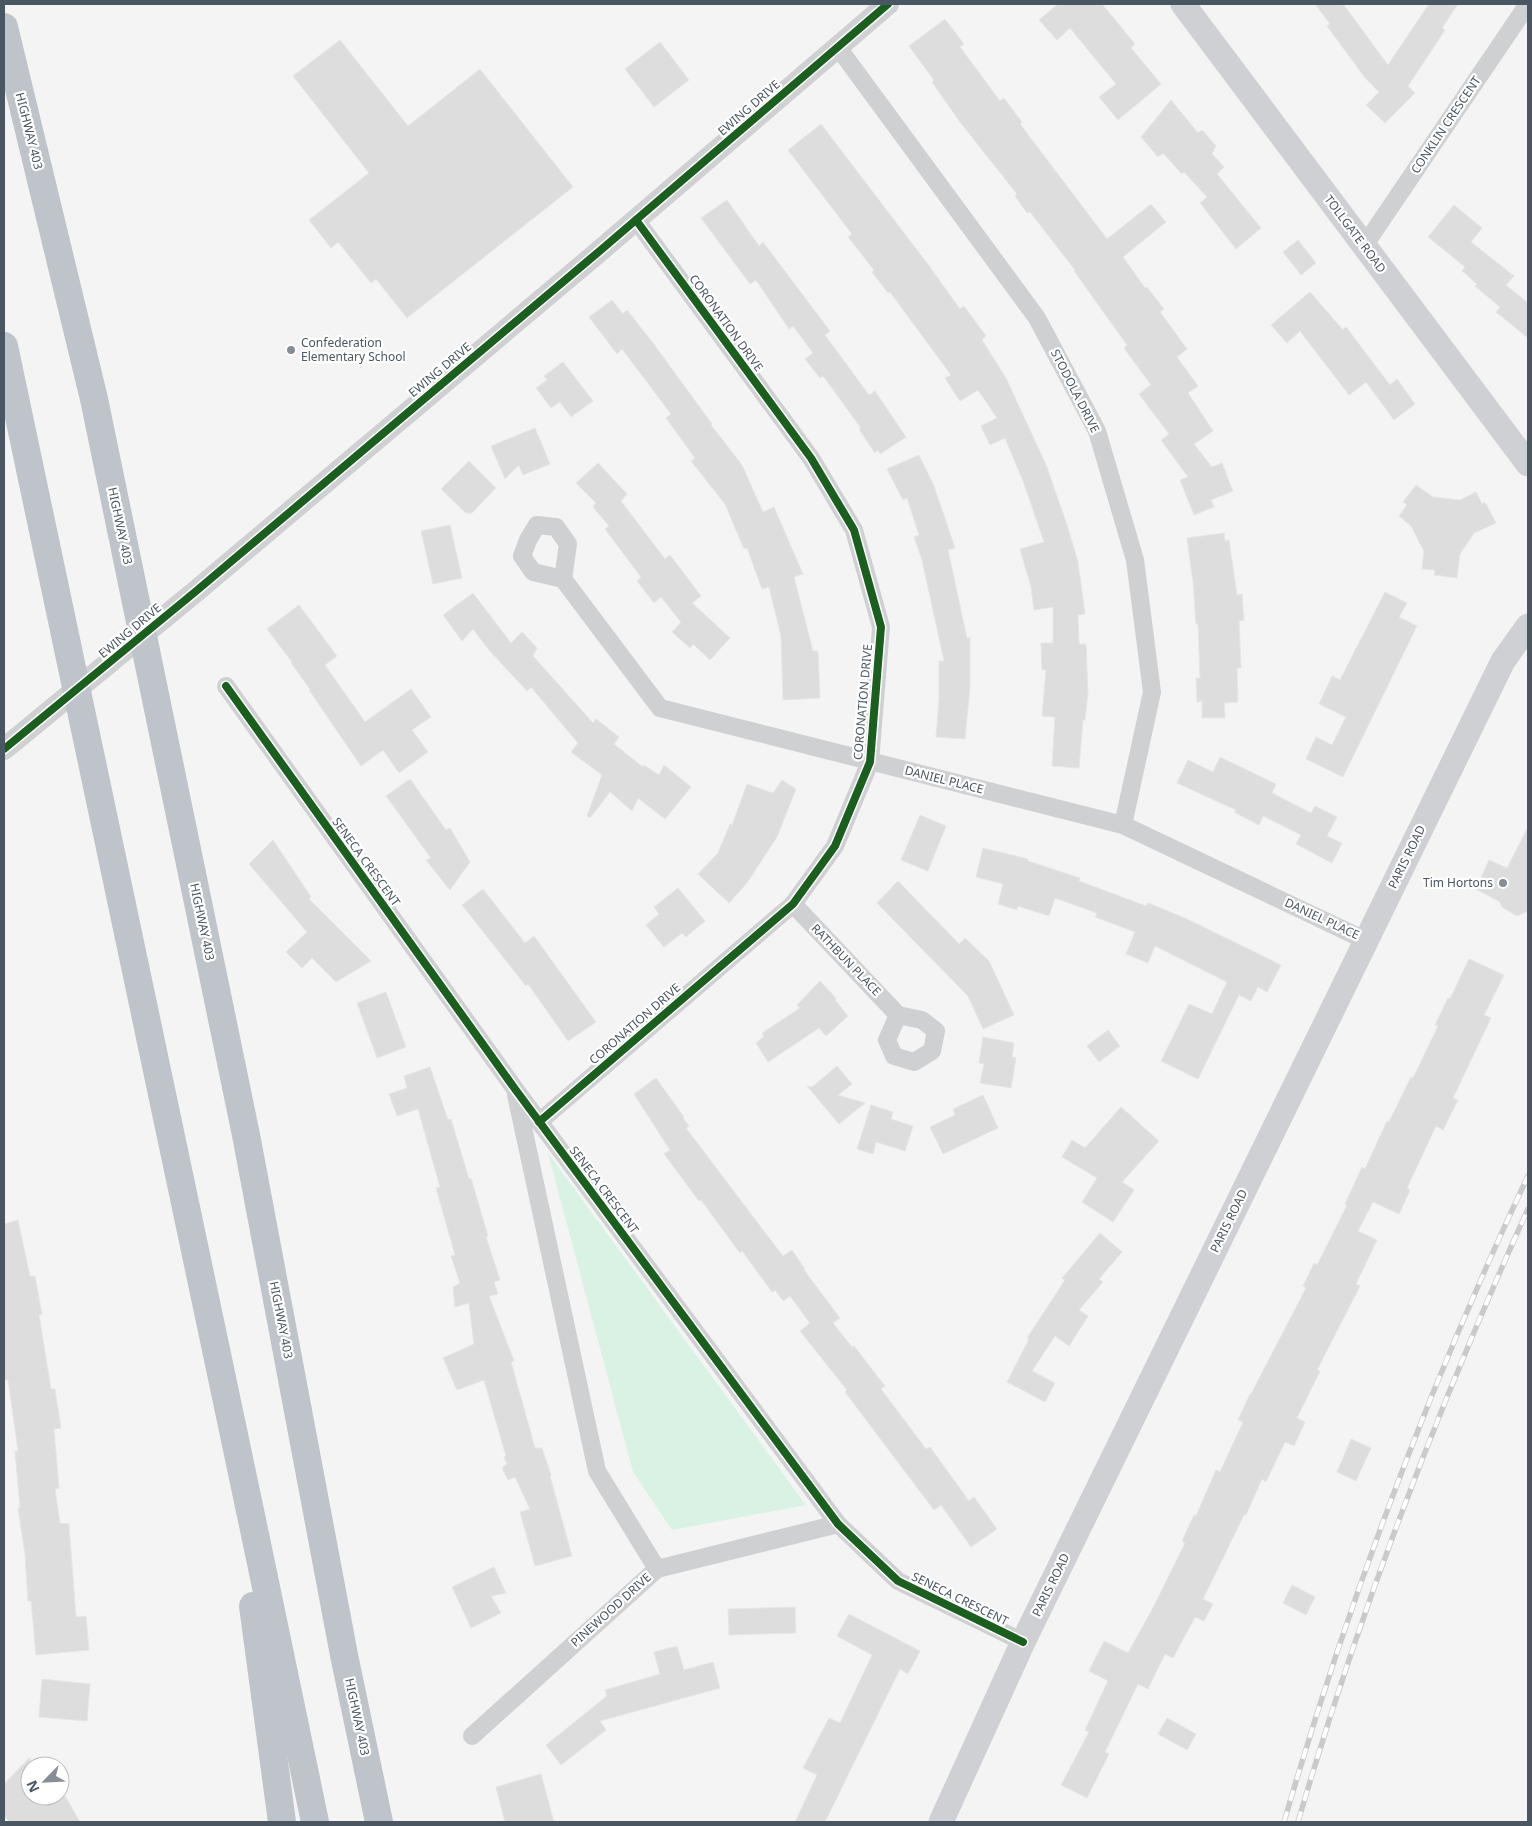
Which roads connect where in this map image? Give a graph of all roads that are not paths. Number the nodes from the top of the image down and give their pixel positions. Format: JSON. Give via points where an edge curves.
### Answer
{"nodes":[{"id":1,"x":888,"y":4,"type":"edge"},
{"id":2,"x":1183,"y":4,"type":"edge"},
{"id":3,"x":1528,"y":4,"type":"edge"},
{"id":4,"x":4,"y":27,"type":"edge"},
{"id":5,"x":837,"y":46,"type":"junction"},
{"id":6,"x":636,"y":220,"type":"junction"},
{"id":7,"x":1364,"y":246,"type":"junction"},
{"id":8,"x":4,"y":346,"type":"edge"},
{"id":9,"x":1528,"y":464,"type":"edge"},
{"id":10,"x":563,"y":579,"type":"dead end"},
{"id":11,"x":1528,"y":626,"type":"edge"},
{"id":12,"x":226,"y":686,"type":"dead end"},
{"id":13,"x":4,"y":749,"type":"edge"},
{"id":14,"x":870,"y":762,"type":"junction"},
{"id":15,"x":1122,"y":825,"type":"junction"},
{"id":16,"x":793,"y":904,"type":"junction"},
{"id":17,"x":1367,"y":940,"type":"junction"},
{"id":18,"x":898,"y":1015,"type":"dead end"},
{"id":19,"x":515,"y":1089,"type":"junction"},
{"id":20,"x":539,"y":1122,"type":"junction"},
{"id":21,"x":252,"y":1520,"type":"junction"},
{"id":22,"x":838,"y":1524,"type":"junction"},
{"id":23,"x":657,"y":1569,"type":"junction"},
{"id":24,"x":1023,"y":1642,"type":"junction"},
{"id":25,"x":472,"y":1736,"type":"dead end"},
{"id":26,"x":282,"y":1822,"type":"edge"},
{"id":27,"x":315,"y":1822,"type":"edge"},
{"id":28,"x":379,"y":1822,"type":"edge"},
{"id":29,"x":941,"y":1822,"type":"edge"}],
"edges":[{"from":1,"to":5,"type":"street","name":"EWING DRIVE"},
{"from":2,"to":7,"type":"main road","name":"TOLLGATE ROAD"},
{"from":3,"to":7,"type":"street","name":"CONKLIN CRESCENT"},
{"from":4,"to":28,"type":"highway","name":"HIGHWAY 403","via":[[94,399],[246,1135]]},
{"from":5,"to":6,"type":"street","name":"EWING DRIVE"},
{"from":5,"to":15,"type":"street","name":"STODOLA DRIVE","via":[[1037,318],[1097,431],[1135,560],[1152,692]]},
{"from":6,"to":13,"type":"street","name":"EWING DRIVE"},
{"from":6,"to":14,"type":"street","name":"CORONATION DRIVE","via":[[811,458],[854,530],[881,627]]},
{"from":7,"to":9,"type":"main road","name":"TOLLGATE ROAD"},
{"from":8,"to":21,"type":"highway"},
{"from":10,"to":14,"type":"street","name":"DANIEL PLACE","via":[[660,708]]},
{"from":11,"to":17,"type":"main road","name":"PARIS ROAD","via":[[1502,661]]},
{"from":12,"to":19,"type":"street","name":"SENECA CRESCENT"},
{"from":14,"to":15,"type":"street","name":"DANIEL PLACE"},
{"from":14,"to":16,"type":"street","name":"CORONATION DRIVE","via":[[835,846]]},
{"from":15,"to":17,"type":"street","name":"DANIEL PLACE"},
{"from":16,"to":18,"type":"street","name":"RATHBUN PLACE"},
{"from":16,"to":20,"type":"street","name":"CORONATION DRIVE"},
{"from":17,"to":24,"type":"main road","name":"PARIS ROAD"},
{"from":19,"to":20,"type":"street","name":"SENECA CRESCENT"},
{"from":19,"to":23,"type":"street","name":"SENECA CRESCENT","via":[[597,1471]]},
{"from":20,"to":22,"type":"street","name":"SENECA CRESCENT"},
{"from":21,"to":26,"type":"highway","via":[[251,1589]]},
{"from":21,"to":27,"type":"highway"},
{"from":22,"to":23,"type":"street","name":"PINEWOOD DRIVE"},
{"from":22,"to":24,"type":"street","name":"SENECA CRESCENT","via":[[898,1581]]},
{"from":23,"to":25,"type":"street","name":"PINEWOOD DRIVE"},
{"from":24,"to":29,"type":"main road","name":"PARIS ROAD"}]}
